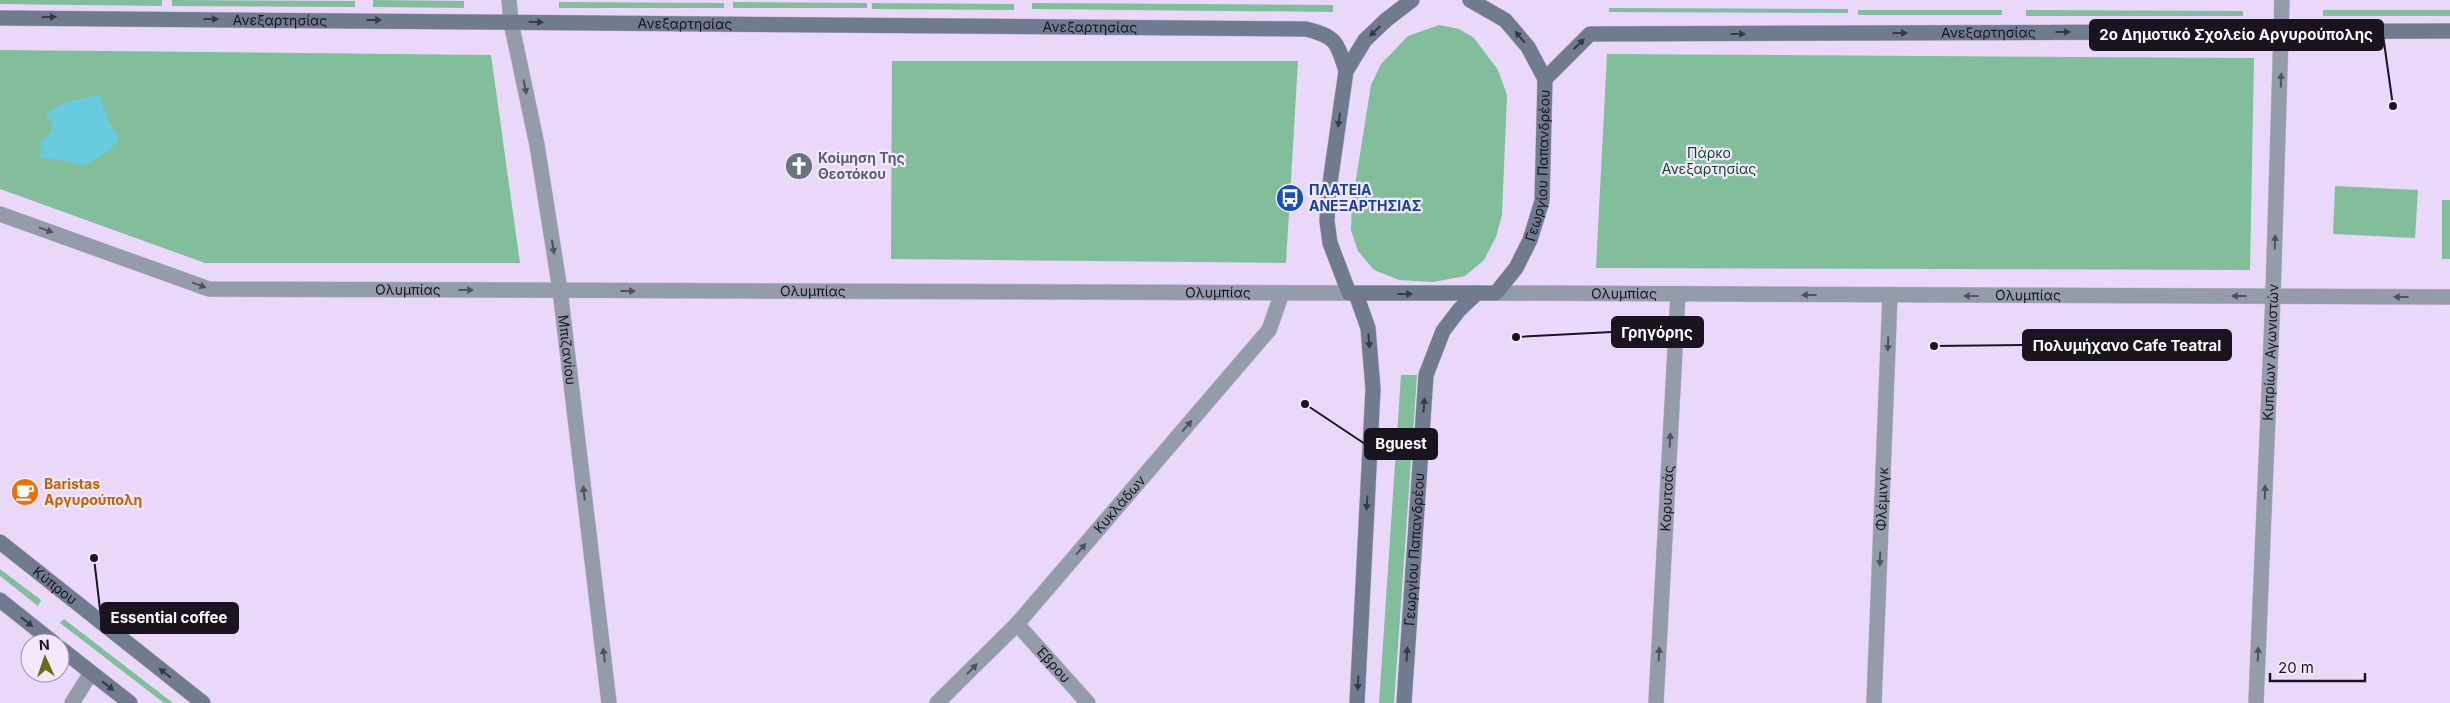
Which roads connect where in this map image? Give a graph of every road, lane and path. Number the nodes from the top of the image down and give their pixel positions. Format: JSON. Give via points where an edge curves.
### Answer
{"nodes":[{"id":1,"x":509,"y":0,"type":"edge"},
{"id":2,"x":1412,"y":0,"type":"edge"},
{"id":3,"x":1470,"y":0,"type":"edge"},
{"id":4,"x":2282,"y":0,"type":"edge"},
{"id":5,"x":0,"y":18,"type":"edge"},
{"id":6,"x":511,"y":22,"type":"junction"},
{"id":7,"x":2282,"y":31,"type":"junction"},
{"id":8,"x":2450,"y":31,"type":"edge"},
{"id":9,"x":1346,"y":72,"type":"junction"},
{"id":10,"x":1545,"y":78,"type":"junction"},
{"id":11,"x":0,"y":214,"type":"edge"},
{"id":12,"x":560,"y":290,"type":"junction"},
{"id":13,"x":1282,"y":293,"type":"junction"},
{"id":14,"x":1477,"y":293,"type":"junction"},
{"id":15,"x":1496,"y":293,"type":"junction"},
{"id":16,"x":1353,"y":294,"type":"junction"},
{"id":17,"x":1678,"y":294,"type":"junction"},
{"id":18,"x":1890,"y":295,"type":"junction"},
{"id":19,"x":2273,"y":296,"type":"junction"},
{"id":20,"x":2450,"y":297,"type":"edge"},
{"id":21,"x":0,"y":542,"type":"edge"},
{"id":22,"x":0,"y":600,"type":"edge"},
{"id":23,"x":1017,"y":624,"type":"junction"},
{"id":24,"x":41,"y":633,"type":"edge"},
{"id":25,"x":70,"y":656,"type":"edge"},
{"id":26,"x":91,"y":673,"type":"junction"},
{"id":27,"x":72,"y":703,"type":"edge"},
{"id":28,"x":130,"y":703,"type":"edge"},
{"id":29,"x":203,"y":703,"type":"edge"},
{"id":30,"x":609,"y":703,"type":"edge"},
{"id":31,"x":937,"y":703,"type":"edge"},
{"id":32,"x":1088,"y":703,"type":"edge"},
{"id":33,"x":1357,"y":703,"type":"edge"},
{"id":34,"x":1404,"y":703,"type":"edge"},
{"id":35,"x":1656,"y":703,"type":"edge"},
{"id":36,"x":1874,"y":703,"type":"edge"},
{"id":37,"x":2256,"y":703,"type":"edge"}],
"edges":[{"from":1,"to":6,"type":"street","name":"Μπιζανίου"},
{"from":2,"to":9,"type":"main road","one_way":true,"via":[[1365,40]]},
{"from":10,"to":3,"type":"main road","name":"Γεωργίου Παπανδρέου","one_way":true,"via":[[1528,46],[1505,20]]},
{"from":4,"to":7,"type":"street","name":"Κυπρίων Αγωνιστών"},
{"from":5,"to":6,"type":"main road","name":"Ανεξαρτησίας","one_way":true},
{"from":6,"to":9,"type":"main road","name":"Ανεξαρτησίας","one_way":true,"via":[[1306,29],[1324,34],[1338,45]]},
{"from":6,"to":12,"type":"street","name":"Μπιζανίου","one_way":true,"via":[[537,145]]},
{"from":7,"to":8,"type":"main road","name":"Ανεξαρτησίας"},
{"from":10,"to":7,"type":"main road","name":"Ανεξαρτησίας","one_way":true,"via":[[1590,34]]},
{"from":19,"to":7,"type":"street","name":"Κυπρίων Αγωνιστών","one_way":true},
{"from":9,"to":16,"type":"main road","one_way":true,"via":[[1327,221],[1330,243]]},
{"from":10,"to":15,"type":"main road","name":"Γεωργίου Παπανδρέου","via":[[1542,201],[1530,240],[1516,268]]},
{"from":11,"to":12,"type":"street","name":"Ολυμπίας","one_way":true,"via":[[209,289]]},
{"from":12,"to":13,"type":"street","name":"Ολυμπίας","one_way":true},
{"from":30,"to":12,"type":"street","name":"Μπιζανίου","one_way":true},
{"from":13,"to":16,"type":"street","name":"Ολυμπίας"},
{"from":23,"to":13,"type":"street","name":"Κυκλάδων","one_way":true,"via":[[1269,330]]},
{"from":14,"to":15,"type":"main road","name":"Ολυμπίας"},
{"from":16,"to":14,"type":"main road","name":"Ολυμπίας","one_way":true},
{"from":34,"to":14,"type":"main road","name":"Γεωργίου Παπανδρέου","one_way":true,"via":[[1426,375],[1443,331]]},
{"from":15,"to":17,"type":"street","name":"Ολυμπίας"},
{"from":16,"to":33,"type":"main road","one_way":true,"via":[[1368,328],[1373,389]]},
{"from":18,"to":17,"type":"street","name":"Ολυμπίας","one_way":true},
{"from":35,"to":17,"type":"street","name":"Κορυτσάς","one_way":true},
{"from":19,"to":18,"type":"street","name":"Ολυμπίας","one_way":true},
{"from":18,"to":36,"type":"street","name":"Φλέμινγκ","one_way":true},
{"from":20,"to":19,"type":"street","name":"Ολυμπίας","one_way":true},
{"from":37,"to":19,"type":"street","name":"Κυπρίων Αγωνιστών","one_way":true},
{"from":29,"to":21,"type":"main road","name":"Κύπρου","one_way":true},
{"from":22,"to":24,"type":"main road","one_way":true},
{"from":31,"to":23,"type":"street","name":"Κυκλάδων","one_way":true},
{"from":23,"to":32,"type":"street","name":"Έβρου"},
{"from":25,"to":26,"type":"main road"},
{"from":26,"to":27,"type":"street"},
{"from":26,"to":28,"type":"main road","one_way":true}]}
